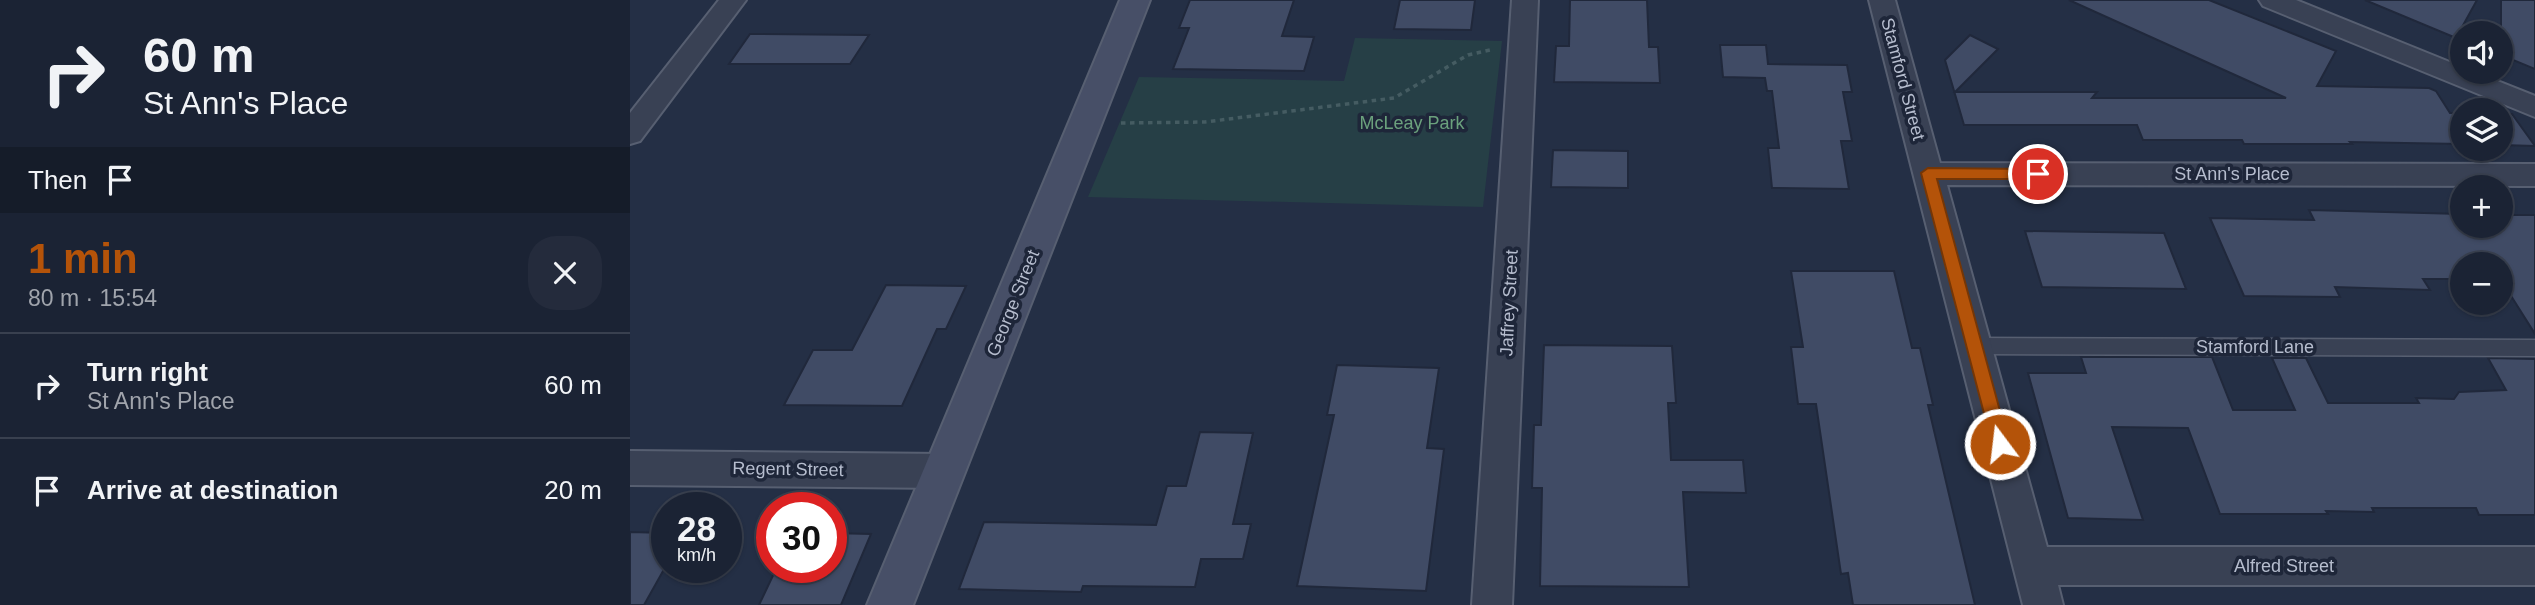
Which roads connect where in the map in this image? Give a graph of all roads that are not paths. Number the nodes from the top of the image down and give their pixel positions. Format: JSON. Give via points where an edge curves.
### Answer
{"nodes":[{"id":1,"x":733,"y":0,"type":"edge"},
{"id":2,"x":1135,"y":0,"type":"edge"},
{"id":3,"x":1525,"y":0,"type":"edge"},
{"id":4,"x":1882,"y":0,"type":"edge"},
{"id":5,"x":2272,"y":0,"type":"edge"},
{"id":6,"x":2535,"y":107,"type":"edge"},
{"id":7,"x":630,"y":134,"type":"edge"},
{"id":8,"x":1928,"y":173,"type":"junction"},
{"id":9,"x":2535,"y":175,"type":"edge"},
{"id":10,"x":1974,"y":346,"type":"junction"},
{"id":11,"x":2535,"y":348,"type":"edge"},
{"id":12,"x":630,"y":468,"type":"edge"},
{"id":13,"x":945,"y":471,"type":"junction"},
{"id":14,"x":2033,"y":566,"type":"junction"},
{"id":15,"x":2535,"y":566,"type":"edge"},
{"id":16,"x":890,"y":605,"type":"edge"},
{"id":17,"x":1492,"y":605,"type":"edge"},
{"id":18,"x":2043,"y":605,"type":"edge"}],
"edges":[{"from":1,"to":7,"type":"street"},
{"from":2,"to":13,"type":"street","name":"George Street"},
{"from":3,"to":17,"type":"street","name":"Jaffrey Street"},
{"from":4,"to":8,"type":"street","name":"Stamford Street"},
{"from":5,"to":6,"type":"street"},
{"from":8,"to":9,"type":"street","name":"St Ann's Place"},
{"from":8,"to":10,"type":"street","name":"Stamford Street"},
{"from":10,"to":11,"type":"lane","name":"Stamford Lane"},
{"from":10,"to":14,"type":"street","name":"Stamford Street"},
{"from":12,"to":13,"type":"street","name":"Regent Street"},
{"from":13,"to":16,"type":"street","name":"George Street"},
{"from":14,"to":15,"type":"street","name":"Alfred Street"},
{"from":14,"to":18,"type":"street","name":"Stamford Street"}]}
